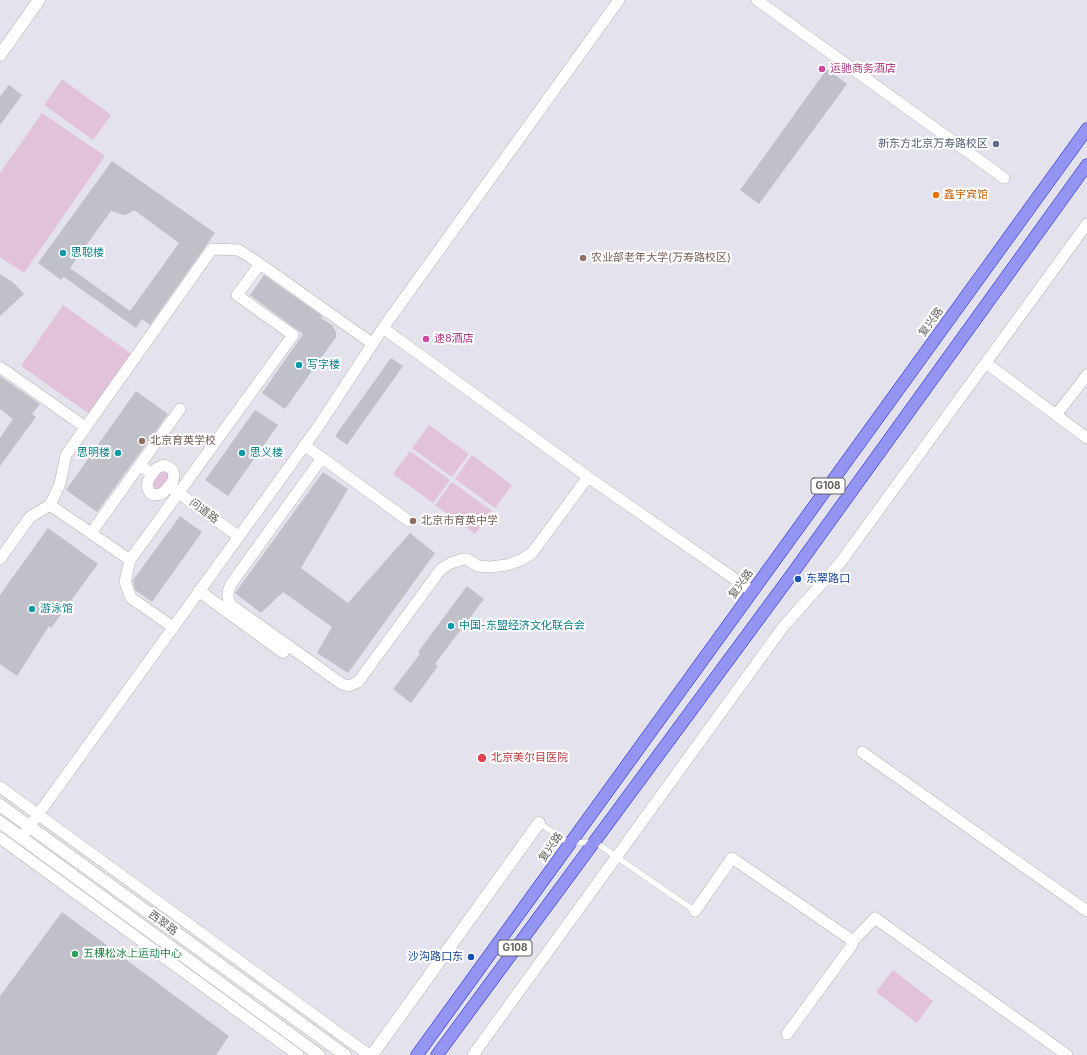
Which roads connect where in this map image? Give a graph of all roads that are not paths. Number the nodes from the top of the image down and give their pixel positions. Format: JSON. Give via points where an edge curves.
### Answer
{"nodes":[{"id":1,"x":39,"y":0,"type":"edge"},
{"id":2,"x":619,"y":0,"type":"edge"},
{"id":3,"x":757,"y":0,"type":"edge"},
{"id":4,"x":1,"y":50,"type":"edge"},
{"id":5,"x":1087,"y":129,"type":"edge"},
{"id":6,"x":1087,"y":165,"type":"edge"},
{"id":7,"x":1004,"y":178,"type":"dead end"},
{"id":8,"x":1087,"y":224,"type":"edge"},
{"id":9,"x":260,"y":264,"type":"junction"},
{"id":10,"x":383,"y":328,"type":"junction"},
{"id":11,"x":373,"y":344,"type":"junction"},
{"id":12,"x":986,"y":363,"type":"junction"},
{"id":13,"x":0,"y":367,"type":"edge"},
{"id":14,"x":1087,"y":375,"type":"edge"},
{"id":15,"x":180,"y":409,"type":"dead end"},
{"id":16,"x":1056,"y":414,"type":"junction"},
{"id":17,"x":85,"y":427,"type":"junction"},
{"id":18,"x":1087,"y":438,"type":"edge"},
{"id":19,"x":304,"y":445,"type":"junction"},
{"id":20,"x":322,"y":458,"type":"junction"},
{"id":21,"x":140,"y":465,"type":"junction"},
{"id":22,"x":152,"y":474,"type":"junction"},
{"id":23,"x":588,"y":477,"type":"junction"},
{"id":24,"x":169,"y":486,"type":"junction"},
{"id":25,"x":179,"y":494,"type":"junction"},
{"id":26,"x":50,"y":505,"type":"junction"},
{"id":27,"x":409,"y":521,"type":"dead end"},
{"id":28,"x":91,"y":533,"type":"junction"},
{"id":29,"x":238,"y":536,"type":"junction"},
{"id":30,"x":0,"y":559,"type":"edge"},
{"id":31,"x":130,"y":560,"type":"junction"},
{"id":32,"x":199,"y":591,"type":"junction"},
{"id":33,"x":752,"y":591,"type":"junction"},
{"id":34,"x":173,"y":627,"type":"junction"},
{"id":35,"x":283,"y":652,"type":"dead end"},
{"id":36,"x":862,"y":752,"type":"dead end"},
{"id":37,"x":0,"y":787,"type":"edge"},
{"id":38,"x":0,"y":805,"type":"edge"},
{"id":39,"x":37,"y":814,"type":"junction"},
{"id":40,"x":0,"y":822,"type":"edge"},
{"id":41,"x":539,"y":823,"type":"joint"},
{"id":42,"x":29,"y":826,"type":"junction"},
{"id":43,"x":0,"y":838,"type":"edge"},
{"id":44,"x":21,"y":838,"type":"junction"},
{"id":45,"x":595,"y":842,"type":"junction"},
{"id":46,"x":570,"y":843,"type":"junction"},
{"id":47,"x":616,"y":856,"type":"junction"},
{"id":48,"x":695,"y":911,"type":"joint"},
{"id":49,"x":1087,"y":911,"type":"edge"},
{"id":50,"x":853,"y":941,"type":"junction"},
{"id":51,"x":787,"y":1034,"type":"dead end"},
{"id":52,"x":298,"y":1055,"type":"edge"},
{"id":53,"x":319,"y":1055,"type":"edge"},
{"id":54,"x":345,"y":1055,"type":"edge"},
{"id":55,"x":369,"y":1055,"type":"edge"},
{"id":56,"x":372,"y":1055,"type":"edge"},
{"id":57,"x":417,"y":1055,"type":"edge"},
{"id":58,"x":437,"y":1055,"type":"edge"},
{"id":59,"x":473,"y":1055,"type":"edge"},
{"id":60,"x":1067,"y":1055,"type":"edge"}],
"edges":[{"from":1,"to":4,"type":"main road"},
{"from":2,"to":10,"type":"street"},
{"from":3,"to":7,"type":"street"},
{"from":5,"to":33,"type":"highway","name":"复兴路","number":"G108"},
{"from":6,"to":45,"type":"highway","number":"G108"},
{"from":8,"to":12,"type":"street"},
{"from":9,"to":11,"type":"street"},
{"from":9,"to":17,"type":"street","via":[[239,250],[212,249]]},
{"from":9,"to":25,"type":"street","via":[[237,295],[293,335]]},
{"from":10,"to":11,"type":"street"},
{"from":10,"to":23,"type":"street"},
{"from":11,"to":19,"type":"street"},
{"from":12,"to":16,"type":"street"},
{"from":12,"to":47,"type":"street","via":[[840,563],[783,627]]},
{"from":13,"to":17,"type":"street"},
{"from":14,"to":16,"type":"street"},
{"from":15,"to":21,"type":"street"},
{"from":16,"to":18,"type":"street"},
{"from":17,"to":26,"type":"street","via":[[66,455],[60,484]]},
{"from":19,"to":20,"type":"street"},
{"from":19,"to":29,"type":"street"},
{"from":20,"to":23,"type":"street","via":[[231,584],[228,598],[231,605],[348,686],[358,682],[441,569],[463,559],[468,559],[478,566],[490,567],[521,560],[532,553]]},
{"from":20,"to":27,"type":"street"},
{"from":21,"to":22,"type":"street"},
{"from":21,"to":28,"type":"street"},
{"from":22,"to":24,"type":"street","via":[[161,465],[172,469],[174,477]]},
{"from":22,"to":24,"type":"street","via":[[147,486],[151,494],[159,495]]},
{"from":23,"to":33,"type":"street"},
{"from":24,"to":25,"type":"street","name":"问道路"},
{"from":25,"to":29,"type":"street","name":"问道路"},
{"from":25,"to":31,"type":"street"},
{"from":26,"to":28,"type":"street"},
{"from":26,"to":30,"type":"street","via":[[30,517]]},
{"from":28,"to":31,"type":"street"},
{"from":29,"to":32,"type":"street"},
{"from":31,"to":34,"type":"street","via":[[125,582],[131,598]]},
{"from":32,"to":34,"type":"street"},
{"from":32,"to":35,"type":"main road"},
{"from":33,"to":46,"type":"highway","name":"复兴路","number":"G108"},
{"from":34,"to":39,"type":"street"},
{"from":36,"to":49,"type":"street"},
{"from":37,"to":39,"type":"street"},
{"from":38,"to":42,"type":"main road","name":"西翠路"},
{"from":39,"to":42,"type":"street"},
{"from":39,"to":55,"type":"street"},
{"from":40,"to":44,"type":"main road","name":"西翠路"},
{"from":41,"to":46,"type":"lane"},
{"from":41,"to":56,"type":"main road"},
{"from":42,"to":44,"type":"street"},
{"from":42,"to":54,"type":"main road","name":"西翠路"},
{"from":43,"to":52,"type":"street"},
{"from":44,"to":53,"type":"main road","name":"西翠路"},
{"from":45,"to":46,"type":"lane"},
{"from":45,"to":47,"type":"lane"},
{"from":45,"to":58,"type":"highway","number":"G108"},
{"from":46,"to":57,"type":"highway","name":"复兴路","number":"G108"},
{"from":47,"to":48,"type":"lane"},
{"from":47,"to":59,"type":"street"},
{"from":48,"to":50,"type":"street","via":[[732,858]]},
{"from":50,"to":51,"type":"street"},
{"from":50,"to":60,"type":"street","via":[[875,918]]}]}
